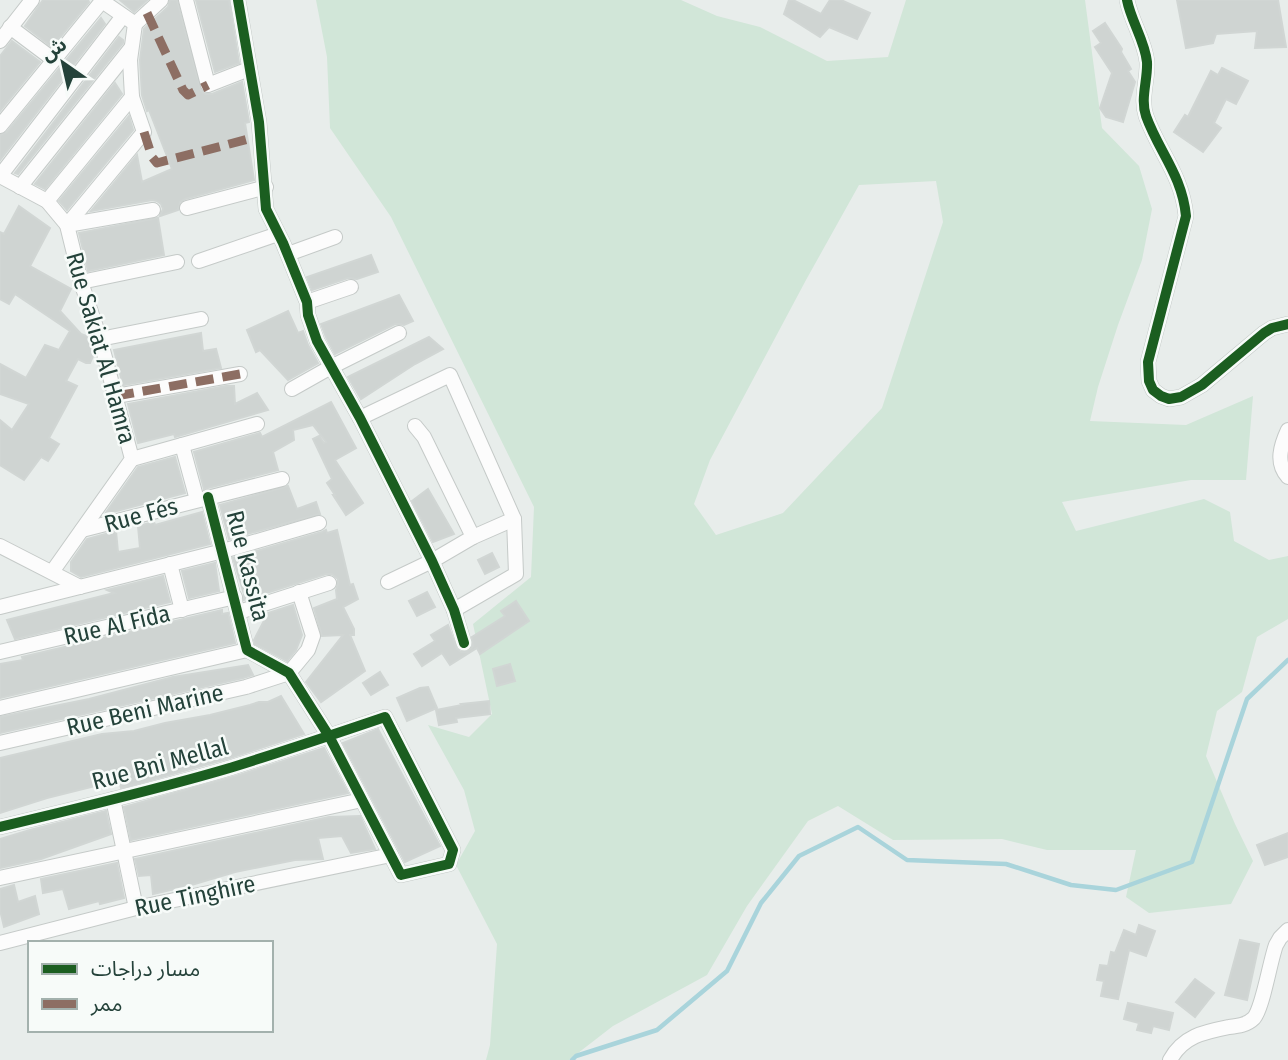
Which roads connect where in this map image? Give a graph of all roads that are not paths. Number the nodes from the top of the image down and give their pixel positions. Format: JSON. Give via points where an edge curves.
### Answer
{"nodes":[{"id":1,"x":22,"y":0,"type":"edge"},
{"id":2,"x":32,"y":0,"type":"edge"},
{"id":3,"x":161,"y":0,"type":"edge"},
{"id":4,"x":186,"y":0,"type":"edge"},
{"id":5,"x":238,"y":0,"type":"edge"},
{"id":6,"x":1127,"y":0,"type":"edge"},
{"id":7,"x":102,"y":1,"type":"edge"},
{"id":8,"x":129,"y":20,"type":"junction"},
{"id":9,"x":5,"y":27,"type":"edge"},
{"id":10,"x":0,"y":41,"type":"edge"},
{"id":11,"x":131,"y":48,"type":"junction"},
{"id":12,"x":54,"y":60,"type":"junction"},
{"id":13,"x":249,"y":69,"type":"junction"},
{"id":14,"x":132,"y":97,"type":"junction"},
{"id":15,"x":0,"y":126,"type":"edge"},
{"id":16,"x":0,"y":176,"type":"edge"},
{"id":17,"x":20,"y":187,"type":"junction"},
{"id":18,"x":265,"y":187,"type":"junction"},
{"id":19,"x":47,"y":201,"type":"junction"},
{"id":20,"x":187,"y":208,"type":"dead end"},
{"id":21,"x":153,"y":210,"type":"dead end"},
{"id":22,"x":67,"y":225,"type":"junction"},
{"id":23,"x":278,"y":234,"type":"junction"},
{"id":24,"x":335,"y":237,"type":"dead end"},
{"id":25,"x":288,"y":254,"type":"junction"},
{"id":26,"x":199,"y":261,"type":"dead end"},
{"id":27,"x":177,"y":262,"type":"dead end"},
{"id":28,"x":81,"y":282,"type":"junction"},
{"id":29,"x":351,"y":286,"type":"dead end"},
{"id":30,"x":307,"y":302,"type":"junction"},
{"id":31,"x":201,"y":319,"type":"dead end"},
{"id":32,"x":1288,"y":324,"type":"edge"},
{"id":33,"x":399,"y":332,"type":"dead end"},
{"id":34,"x":100,"y":339,"type":"junction"},
{"id":35,"x":331,"y":367,"type":"junction"},
{"id":36,"x":240,"y":374,"type":"dead end"},
{"id":37,"x":292,"y":389,"type":"dead end"},
{"id":38,"x":116,"y":396,"type":"junction"},
{"id":39,"x":360,"y":418,"type":"junction"},
{"id":40,"x":257,"y":424,"type":"dead end"},
{"id":41,"x":415,"y":426,"type":"dead end"},
{"id":42,"x":1288,"y":430,"type":"edge"},
{"id":43,"x":181,"y":445,"type":"junction"},
{"id":44,"x":132,"y":459,"type":"junction"},
{"id":45,"x":1288,"y":477,"type":"edge"},
{"id":46,"x":282,"y":479,"type":"dead end"},
{"id":47,"x":203,"y":498,"type":"junction"},
{"id":48,"x":514,"y":519,"type":"junction"},
{"id":49,"x":319,"y":523,"type":"dead end"},
{"id":50,"x":82,"y":530,"type":"junction"},
{"id":51,"x":473,"y":537,"type":"junction"},
{"id":52,"x":0,"y":546,"type":"edge"},
{"id":53,"x":223,"y":551,"type":"junction"},
{"id":54,"x":432,"y":561,"type":"junction"},
{"id":55,"x":170,"y":564,"type":"junction"},
{"id":56,"x":52,"y":572,"type":"junction"},
{"id":57,"x":388,"y":582,"type":"dead end"},
{"id":58,"x":329,"y":583,"type":"dead end"},
{"id":59,"x":80,"y":587,"type":"junction"},
{"id":60,"x":299,"y":592,"type":"junction"},
{"id":61,"x":237,"y":605,"type":"junction"},
{"id":62,"x":0,"y":607,"type":"edge"},
{"id":63,"x":182,"y":610,"type":"junction"},
{"id":64,"x":454,"y":610,"type":"junction"},
{"id":65,"x":464,"y":643,"type":"dead end"},
{"id":66,"x":247,"y":650,"type":"junction"},
{"id":67,"x":0,"y":652,"type":"edge"},
{"id":68,"x":289,"y":673,"type":"junction"},
{"id":69,"x":0,"y":708,"type":"edge"},
{"id":70,"x":329,"y":736,"type":"junction"},
{"id":71,"x":0,"y":743,"type":"edge"},
{"id":72,"x":113,"y":799,"type":"junction"},
{"id":73,"x":362,"y":800,"type":"junction"},
{"id":74,"x":0,"y":827,"type":"edge"},
{"id":75,"x":124,"y":852,"type":"junction"},
{"id":76,"x":391,"y":856,"type":"junction"},
{"id":77,"x":401,"y":875,"type":"joint"},
{"id":78,"x":0,"y":878,"type":"edge"},
{"id":79,"x":136,"y":908,"type":"junction"},
{"id":80,"x":1288,"y":930,"type":"edge"},
{"id":81,"x":0,"y":943,"type":"edge"},
{"id":82,"x":1170,"y":1060,"type":"edge"}],
"edges":[{"from":1,"to":9,"type":"street"},
{"from":2,"to":9,"type":"street"},
{"from":3,"to":8,"type":"street"},
{"from":4,"to":13,"type":"street","via":[[208,85]]},
{"from":5,"to":13,"type":"street"},
{"from":6,"to":32,"type":"street","via":[[1146,59],[1146,114],[1184,197],[1186,216],[1148,362],[1153,390],[1169,399],[1181,397],[1264,333]]},
{"from":7,"to":8,"type":"street"},
{"from":7,"to":12,"type":"street"},
{"from":8,"to":11,"type":"street"},
{"from":8,"to":16,"type":"street"},
{"from":9,"to":10,"type":"street"},
{"from":9,"to":12,"type":"street"},
{"from":11,"to":14,"type":"street"},
{"from":11,"to":17,"type":"street"},
{"from":12,"to":15,"type":"street"},
{"from":13,"to":18,"type":"street"},
{"from":14,"to":19,"type":"street"},
{"from":14,"to":22,"type":"street","via":[[144,132]]},
{"from":16,"to":17,"type":"street"},
{"from":17,"to":19,"type":"street"},
{"from":18,"to":20,"type":"street"},
{"from":18,"to":23,"type":"street","via":[[266,209]]},
{"from":19,"to":22,"type":"street"},
{"from":21,"to":22,"type":"street"},
{"from":22,"to":28,"type":"street","name":"Rue Sakiat Al Hamra"},
{"from":23,"to":25,"type":"street"},
{"from":23,"to":26,"type":"street"},
{"from":24,"to":25,"type":"street"},
{"from":25,"to":30,"type":"street"},
{"from":27,"to":28,"type":"street"},
{"from":28,"to":34,"type":"street","name":"Rue Sakiat Al Hamra"},
{"from":29,"to":30,"type":"street"},
{"from":30,"to":35,"type":"street","via":[[313,330]]},
{"from":31,"to":34,"type":"street"},
{"from":33,"to":35,"type":"street"},
{"from":34,"to":38,"type":"street","name":"Rue Sakiat Al Hamra"},
{"from":35,"to":37,"type":"street"},
{"from":35,"to":39,"type":"street"},
{"from":36,"to":38,"type":"street"},
{"from":38,"to":44,"type":"street","name":"Rue Sakiat Al Hamra"},
{"from":39,"to":48,"type":"street","via":[[450,374]]},
{"from":39,"to":54,"type":"street"},
{"from":40,"to":43,"type":"street"},
{"from":41,"to":51,"type":"street"},
{"from":42,"to":45,"type":"street","via":[[1280,460]]},
{"from":43,"to":44,"type":"street"},
{"from":43,"to":47,"type":"street","name":"Rue Kassita"},
{"from":44,"to":50,"type":"street","name":"Rue Sakiat Al Hamra"},
{"from":46,"to":47,"type":"street","name":"Rue Fés"},
{"from":47,"to":50,"type":"street","name":"Rue Fés"},
{"from":47,"to":53,"type":"street","name":"Rue Kassita"},
{"from":48,"to":51,"type":"street"},
{"from":48,"to":64,"type":"street","via":[[516,574]]},
{"from":49,"to":53,"type":"street"},
{"from":50,"to":56,"type":"street","name":"Rue Sakiat Al Hamra"},
{"from":51,"to":54,"type":"street"},
{"from":52,"to":56,"type":"street"},
{"from":53,"to":55,"type":"street"},
{"from":53,"to":61,"type":"street","name":"Rue Kassita"},
{"from":54,"to":57,"type":"street"},
{"from":54,"to":64,"type":"street"},
{"from":55,"to":59,"type":"street"},
{"from":55,"to":63,"type":"street"},
{"from":56,"to":59,"type":"street"},
{"from":58,"to":60,"type":"street","name":"Rue Al Fida"},
{"from":59,"to":62,"type":"street"},
{"from":60,"to":61,"type":"street","name":"Rue Al Fida"},
{"from":60,"to":68,"type":"street","via":[[313,636]]},
{"from":61,"to":63,"type":"street","name":"Rue Al Fida"},
{"from":61,"to":66,"type":"street","name":"Rue Kassita"},
{"from":63,"to":67,"type":"street","name":"Rue Al Fida"},
{"from":64,"to":65,"type":"street"},
{"from":66,"to":68,"type":"street","name":"Rue Kassita"},
{"from":66,"to":69,"type":"street"},
{"from":68,"to":70,"type":"street","name":"Rue Kassita"},
{"from":68,"to":71,"type":"street","name":"Rue Beni Marine"},
{"from":70,"to":72,"type":"street","name":"Rue Bni Mellal"},
{"from":70,"to":73,"type":"street","name":"Rue Kassita"},
{"from":70,"to":77,"type":"street","name":"Rue Bni Mellal","via":[[385,717],[453,850],[449,864]]},
{"from":72,"to":74,"type":"street","name":"Rue Bni Mellal"},
{"from":72,"to":75,"type":"street"},
{"from":73,"to":75,"type":"street"},
{"from":73,"to":76,"type":"street","name":"Rue Kassita"},
{"from":75,"to":78,"type":"street"},
{"from":75,"to":79,"type":"street"},
{"from":76,"to":77,"type":"street","name":"Rue Kassita"},
{"from":76,"to":79,"type":"street","name":"Rue Tinghire"},
{"from":79,"to":81,"type":"street","name":"Rue Tinghire"},
{"from":80,"to":82,"type":"street","via":[[1276,945],[1253,1018],[1191,1037]]}]}
